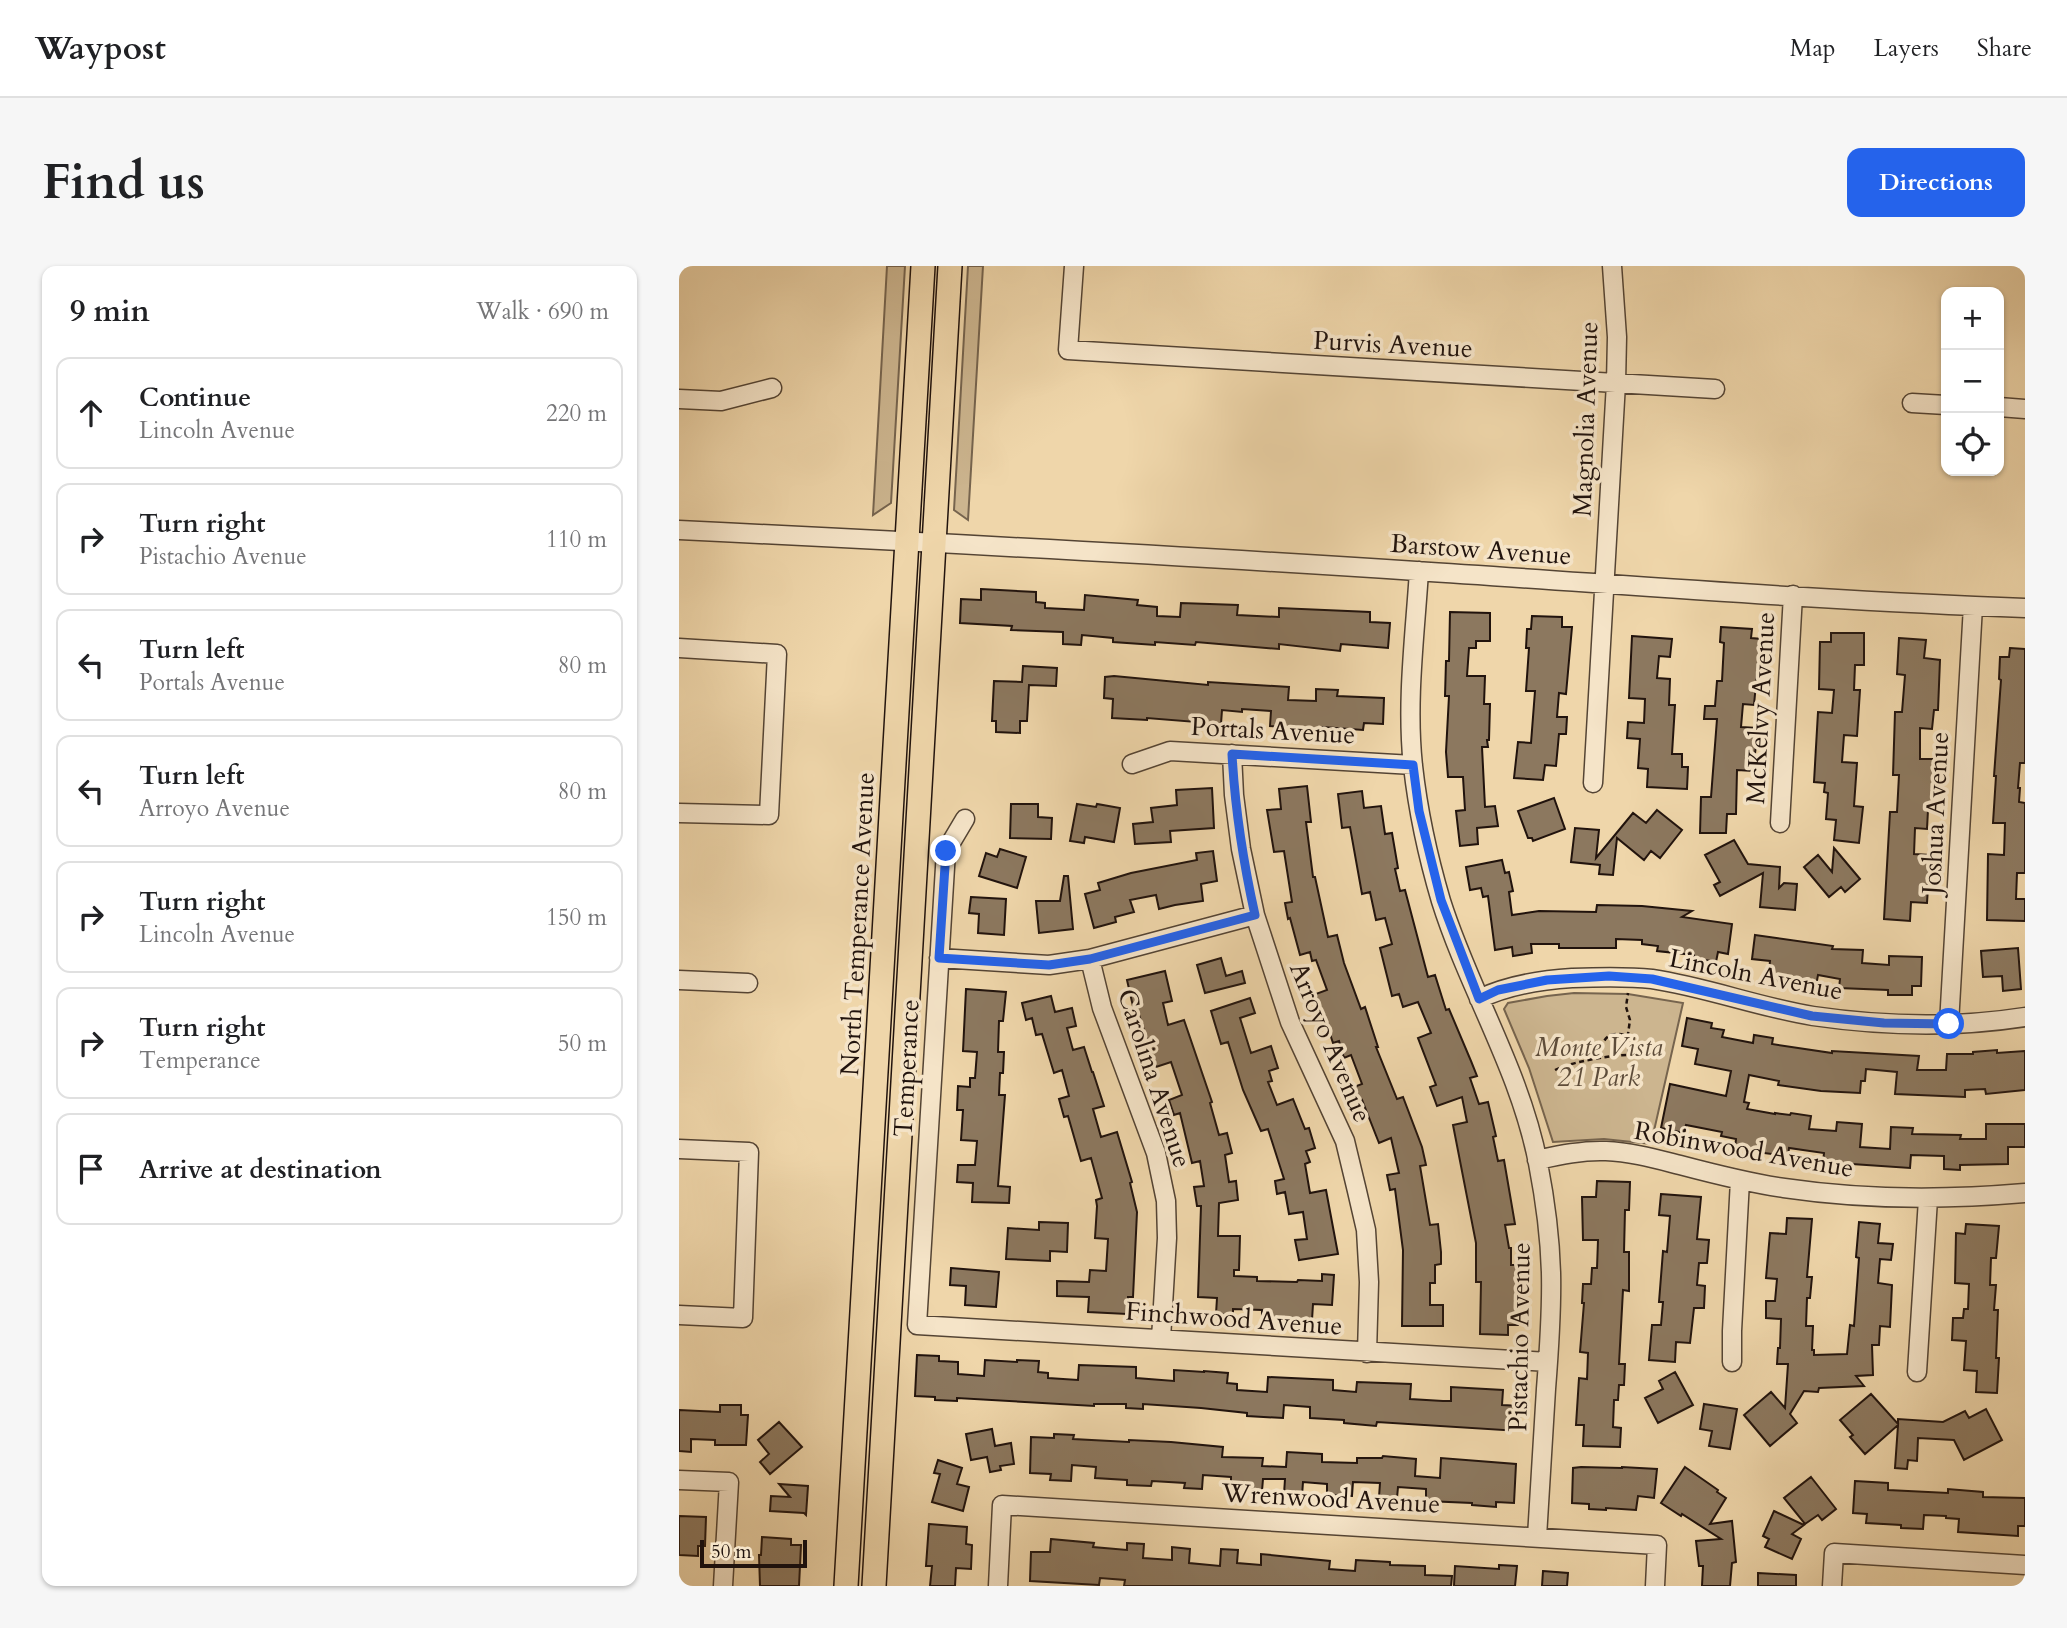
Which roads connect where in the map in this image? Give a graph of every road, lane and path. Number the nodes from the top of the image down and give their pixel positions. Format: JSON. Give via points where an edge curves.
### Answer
{"nodes":[{"id":1,"x":923,"y":266,"type":"edge"},
{"id":2,"x":950,"y":266,"type":"edge"},
{"id":3,"x":1074,"y":266,"type":"edge"},
{"id":4,"x":1612,"y":266,"type":"edge"},
{"id":5,"x":1616,"y":383,"type":"junction"},
{"id":6,"x":772,"y":388,"type":"dead end"},
{"id":7,"x":1715,"y":389,"type":"dead end"},
{"id":8,"x":679,"y":399,"type":"edge"},
{"id":9,"x":1912,"y":403,"type":"dead end"},
{"id":10,"x":1941,"y":405,"type":"edge"},
{"id":11,"x":2004,"y":407,"type":"edge"},
{"id":12,"x":2025,"y":409,"type":"edge"},
{"id":13,"x":679,"y":530,"type":"edge"},
{"id":14,"x":907,"y":541,"type":"junction"},
{"id":15,"x":933,"y":542,"type":"junction"},
{"id":16,"x":1419,"y":571,"type":"junction"},
{"id":17,"x":1604,"y":584,"type":"junction"},
{"id":18,"x":1793,"y":595,"type":"junction"},
{"id":19,"x":1973,"y":606,"type":"junction"},
{"id":20,"x":2025,"y":608,"type":"edge"},
{"id":21,"x":679,"y":648,"type":"edge"},
{"id":22,"x":1232,"y":754,"type":"junction"},
{"id":23,"x":1132,"y":764,"type":"dead end"},
{"id":24,"x":1413,"y":765,"type":"junction"},
{"id":25,"x":1593,"y":783,"type":"dead end"},
{"id":26,"x":679,"y":813,"type":"edge"},
{"id":27,"x":965,"y":820,"type":"dead end"},
{"id":28,"x":1780,"y":823,"type":"dead end"},
{"id":29,"x":1255,"y":915,"type":"junction"},
{"id":30,"x":939,"y":958,"type":"junction"},
{"id":31,"x":1090,"y":959,"type":"junction"},
{"id":32,"x":679,"y":980,"type":"edge"},
{"id":33,"x":748,"y":984,"type":"dead end"},
{"id":34,"x":1629,"y":992,"type":"dead end"},
{"id":35,"x":1479,"y":999,"type":"junction"},
{"id":36,"x":2025,"y":1017,"type":"edge"},
{"id":37,"x":1949,"y":1024,"type":"junction"},
{"id":38,"x":1628,"y":1035,"type":"junction"},
{"id":39,"x":1601,"y":1058,"type":"junction"},
{"id":40,"x":1555,"y":1070,"type":"dead end"},
{"id":41,"x":679,"y":1149,"type":"edge"},
{"id":42,"x":1537,"y":1160,"type":"junction"},
{"id":43,"x":1740,"y":1180,"type":"junction"},
{"id":44,"x":2025,"y":1193,"type":"edge"},
{"id":45,"x":1928,"y":1199,"type":"junction"},
{"id":46,"x":679,"y":1315,"type":"edge"},
{"id":47,"x":917,"y":1325,"type":"joint"},
{"id":48,"x":1161,"y":1339,"type":"junction"},
{"id":49,"x":1367,"y":1353,"type":"junction"},
{"id":50,"x":1548,"y":1362,"type":"junction"},
{"id":51,"x":1732,"y":1362,"type":"dead end"},
{"id":52,"x":1917,"y":1372,"type":"dead end"},
{"id":53,"x":679,"y":1480,"type":"edge"},
{"id":54,"x":1537,"y":1537,"type":"junction"},
{"id":55,"x":2025,"y":1565,"type":"edge"},
{"id":56,"x":723,"y":1586,"type":"edge"},
{"id":57,"x":846,"y":1586,"type":"edge"},
{"id":58,"x":874,"y":1586,"type":"edge"},
{"id":59,"x":998,"y":1586,"type":"edge"},
{"id":60,"x":1655,"y":1586,"type":"edge"},
{"id":61,"x":1832,"y":1586,"type":"edge"}],
"edges":[{"from":1,"to":14,"type":"main road","name":"North Temperance Avenue"},
{"from":2,"to":15,"type":"main road","name":"North Temperance Avenue"},
{"from":3,"to":5,"type":"street","name":"Purvis Avenue","via":[[1068,350]]},
{"from":4,"to":5,"type":"street","name":"Magnolia Avenue"},
{"from":5,"to":7,"type":"street","name":"Purvis Avenue"},
{"from":5,"to":17,"type":"street","name":"Magnolia Avenue"},
{"from":6,"to":8,"type":"street","via":[[721,401]]},
{"from":9,"to":10,"type":"street"},
{"from":11,"to":12,"type":"street"},
{"from":13,"to":14,"type":"street","name":"Barstow Avenue"},
{"from":14,"to":15,"type":"street","name":"Barstow Avenue"},
{"from":14,"to":57,"type":"main road","name":"North Temperance Avenue"},
{"from":15,"to":16,"type":"street","name":"Barstow Avenue"},
{"from":15,"to":58,"type":"main road","name":"North Temperance Avenue"},
{"from":16,"to":17,"type":"street","name":"Barstow Avenue"},
{"from":16,"to":24,"type":"street","name":"Pistachio Avenue"},
{"from":17,"to":18,"type":"street","name":"Barstow Avenue"},
{"from":17,"to":25,"type":"street","name":"Magnolia Avenue"},
{"from":18,"to":19,"type":"street","name":"Barstow Avenue"},
{"from":18,"to":28,"type":"street","name":"McKelvy Avenue"},
{"from":19,"to":20,"type":"street","name":"Barstow Avenue"},
{"from":19,"to":37,"type":"street","name":"Joshua Avenue"},
{"from":21,"to":26,"type":"street","via":[[777,654],[769,815]]},
{"from":22,"to":23,"type":"street","name":"Portals Avenue","via":[[1170,751]]},
{"from":22,"to":24,"type":"street","name":"Portals Avenue"},
{"from":22,"to":29,"type":"street","name":"Arroyo Avenue","via":[[1241,849]]},
{"from":24,"to":35,"type":"street","name":"Pistachio Avenue","via":[[1441,900]]},
{"from":27,"to":30,"type":"street","name":"Temperance","via":[[946,851]]},
{"from":29,"to":31,"type":"street"},
{"from":29,"to":49,"type":"street","name":"Arroyo Avenue","via":[[1290,1022],[1345,1142],[1366,1230]]},
{"from":30,"to":31,"type":"street","via":[[1049,965]]},
{"from":30,"to":47,"type":"street","name":"Temperance"},
{"from":31,"to":48,"type":"street","name":"Carolina Avenue","via":[[1102,1008],[1156,1153],[1166,1202]]},
{"from":32,"to":33,"type":"street"},
{"from":34,"to":38,"type":"path"},
{"from":35,"to":37,"type":"street","name":"Lincoln Avenue","via":[[1498,990],[1547,980],[1609,976],[1652,979],[1812,1016]]},
{"from":35,"to":42,"type":"street","name":"Pistachio Avenue","via":[[1512,1073]]},
{"from":36,"to":37,"type":"street","name":"Lincoln Avenue"},
{"from":38,"to":39,"type":"path","via":[[1610,1034],[1602,1044]]},
{"from":38,"to":39,"type":"path","via":[[1628,1055]]},
{"from":39,"to":40,"type":"path"},
{"from":41,"to":46,"type":"street","via":[[748,1152],[743,1318]]},
{"from":42,"to":43,"type":"street","name":"Robinwood Avenue","via":[[1605,1151],[1641,1155]]},
{"from":42,"to":50,"type":"street","name":"Pistachio Avenue","via":[[1551,1271]]},
{"from":43,"to":45,"type":"street","name":"Robinwood Avenue","via":[[1857,1197]]},
{"from":43,"to":51,"type":"street"},
{"from":44,"to":45,"type":"street","name":"Robinwood Avenue"},
{"from":45,"to":52,"type":"street"},
{"from":47,"to":48,"type":"street","name":"Finchwood Avenue"},
{"from":48,"to":49,"type":"street","name":"Finchwood Avenue"},
{"from":49,"to":50,"type":"street","name":"Finchwood Avenue"},
{"from":50,"to":54,"type":"street","name":"Pistachio Avenue"},
{"from":53,"to":56,"type":"street","via":[[729,1482]]},
{"from":54,"to":59,"type":"street","name":"Wrenwood Avenue","via":[[1002,1505]]},
{"from":54,"to":60,"type":"street","name":"Wrenwood Avenue","via":[[1657,1545]]},
{"from":55,"to":61,"type":"street","via":[[1834,1553]]}]}
